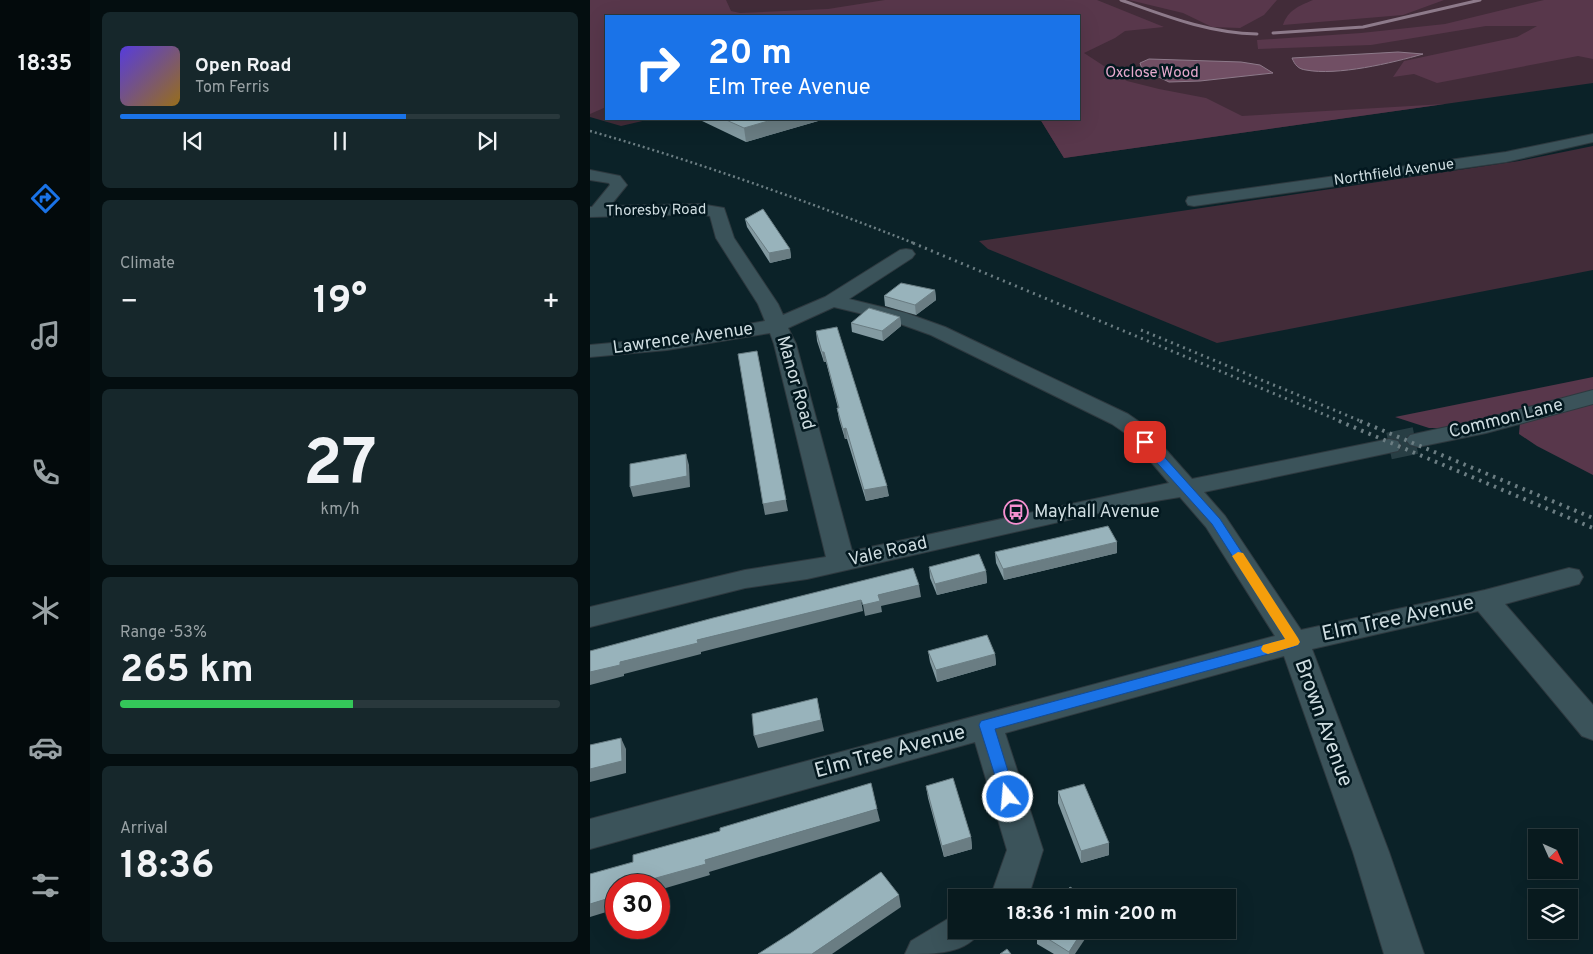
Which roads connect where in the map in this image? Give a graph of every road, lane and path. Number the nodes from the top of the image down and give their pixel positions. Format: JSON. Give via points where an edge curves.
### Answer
{"nodes":[{"id":1,"x":1593,"y":138,"type":"edge"},
{"id":2,"x":590,"y":175,"type":"edge"},
{"id":3,"x":1194,"y":201,"type":"dead end"},
{"id":4,"x":594,"y":212,"type":"edge"},
{"id":5,"x":720,"y":216,"type":"joint"},
{"id":6,"x":906,"y":254,"type":"dead end"},
{"id":7,"x":832,"y":300,"type":"junction"},
{"id":8,"x":778,"y":325,"type":"junction"},
{"id":9,"x":590,"y":351,"type":"edge"},
{"id":10,"x":1593,"y":397,"type":"edge"},
{"id":11,"x":1418,"y":440,"type":"tunnel mouth"},
{"id":12,"x":1389,"y":446,"type":"tunnel mouth"},
{"id":13,"x":1186,"y":488,"type":"junction"},
{"id":14,"x":841,"y":562,"type":"junction"},
{"id":15,"x":1569,"y":577,"type":"dead end"},
{"id":16,"x":1485,"y":600,"type":"junction"},
{"id":17,"x":590,"y":618,"type":"edge"},
{"id":18,"x":1294,"y":642,"type":"junction"},
{"id":19,"x":986,"y":725,"type":"junction"},
{"id":20,"x":1593,"y":727,"type":"edge"},
{"id":21,"x":590,"y":834,"type":"edge"},
{"id":22,"x":1012,"y":889,"type":"edge"},
{"id":23,"x":948,"y":939,"type":"edge"},
{"id":24,"x":925,"y":954,"type":"edge"},
{"id":25,"x":1404,"y":954,"type":"edge"}],
"edges":[{"from":1,"to":3,"type":"street","name":"Northfield Avenue","via":[[1496,158]]},
{"from":2,"to":4,"type":"street","via":[[614,179],[619,186]]},
{"from":4,"to":5,"type":"street","name":"Thoresby Road","via":[[700,209],[718,212]]},
{"from":5,"to":8,"type":"street","name":"Manor Road","via":[[725,238]]},
{"from":6,"to":7,"type":"street","name":"Lawrence Avenue"},
{"from":7,"to":8,"type":"street","name":"Lawrence Avenue"},
{"from":7,"to":13,"type":"street","via":[[899,316],[938,331],[1120,419],[1136,430]]},
{"from":8,"to":9,"type":"street","name":"Lawrence Avenue","via":[[666,344]]},
{"from":8,"to":14,"type":"street","name":"Manor Road"},
{"from":10,"to":11,"type":"street","name":"Common Lane","via":[[1486,426]]},
{"from":12,"to":13,"type":"street","name":"Vale Road"},
{"from":13,"to":14,"type":"street","name":"Vale Road"},
{"from":13,"to":18,"type":"street","name":"Brown Avenue","via":[[1216,522]]},
{"from":14,"to":17,"type":"street","name":"Vale Road","via":[[745,579]]},
{"from":15,"to":16,"type":"street","name":"Elm Tree Avenue"},
{"from":16,"to":18,"type":"street","name":"Elm Tree Avenue"},
{"from":16,"to":20,"type":"street"},
{"from":18,"to":19,"type":"street","name":"Elm Tree Avenue"},
{"from":18,"to":25,"type":"street","name":"Brown Avenue","via":[[1371,852]]},
{"from":19,"to":21,"type":"street","name":"Elm Tree Avenue"},
{"from":19,"to":22,"type":"street","via":[[1025,850]]},
{"from":23,"to":24,"type":"street"}]}
